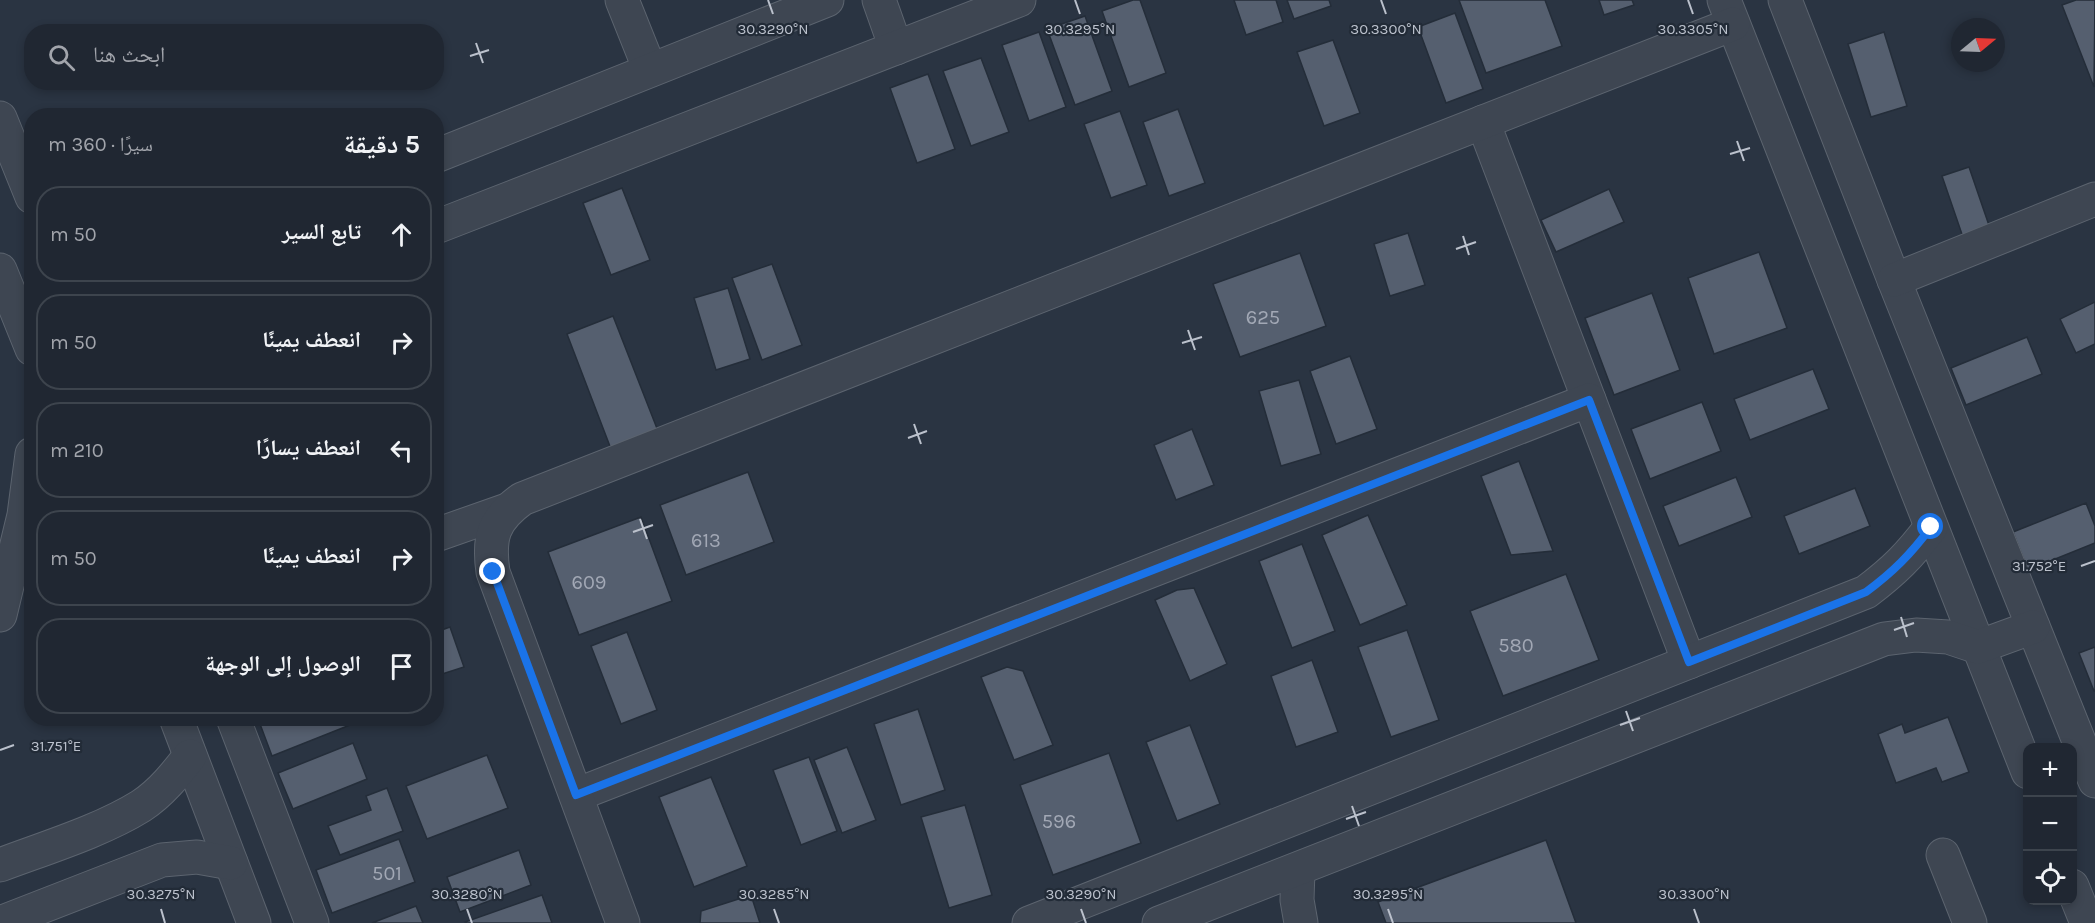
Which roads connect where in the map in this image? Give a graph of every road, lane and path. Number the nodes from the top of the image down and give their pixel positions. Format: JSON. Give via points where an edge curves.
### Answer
{"nodes":[{"id":1,"x":622,"y":0,"type":"edge"},
{"id":2,"x":827,"y":0,"type":"edge"},
{"id":3,"x":879,"y":0,"type":"edge"},
{"id":4,"x":1019,"y":0,"type":"edge"},
{"id":5,"x":1785,"y":0,"type":"edge"},
{"id":6,"x":1728,"y":12,"type":"edge"},
{"id":7,"x":896,"y":48,"type":"junction"},
{"id":8,"x":650,"y":70,"type":"junction"},
{"id":9,"x":0,"y":118,"type":"edge"},
{"id":10,"x":1483,"y":122,"type":"junction"},
{"id":11,"x":444,"y":153,"type":"edge"},
{"id":12,"x":24,"y":177,"type":"edge"},
{"id":13,"x":2095,"y":199,"type":"edge"},
{"id":14,"x":444,"y":224,"type":"edge"},
{"id":15,"x":0,"y":270,"type":"edge"},
{"id":16,"x":1894,"y":279,"type":"junction"},
{"id":17,"x":24,"y":329,"type":"edge"},
{"id":18,"x":1589,"y":400,"type":"junction"},
{"id":19,"x":507,"y":510,"type":"junction"},
{"id":20,"x":24,"y":515,"type":"edge"},
{"id":21,"x":1931,"y":527,"type":"junction"},
{"id":22,"x":444,"y":532,"type":"edge"},
{"id":23,"x":1866,"y":592,"type":"junction"},
{"id":24,"x":0,"y":615,"type":"edge"},
{"id":25,"x":2033,"y":627,"type":"junction"},
{"id":26,"x":1884,"y":639,"type":"junction"},
{"id":27,"x":1978,"y":647,"type":"junction"},
{"id":28,"x":1689,"y":662,"type":"junction"},
{"id":29,"x":179,"y":726,"type":"edge"},
{"id":30,"x":236,"y":726,"type":"edge"},
{"id":31,"x":190,"y":756,"type":"junction"},
{"id":32,"x":2023,"y":760,"type":"edge"},
{"id":33,"x":2095,"y":781,"type":"edge"},
{"id":34,"x":576,"y":795,"type":"junction"},
{"id":35,"x":1943,"y":855,"type":"dead end"},
{"id":36,"x":231,"y":863,"type":"junction"},
{"id":37,"x":0,"y":865,"type":"edge"},
{"id":38,"x":1298,"y":870,"type":"junction"},
{"id":39,"x":2077,"y":897,"type":"edge"},
{"id":40,"x":1207,"y":915,"type":"edge"},
{"id":41,"x":0,"y":923,"type":"edge"},
{"id":42,"x":254,"y":923,"type":"edge"},
{"id":43,"x":312,"y":923,"type":"edge"},
{"id":44,"x":623,"y":923,"type":"edge"},
{"id":45,"x":1029,"y":923,"type":"edge"},
{"id":46,"x":1159,"y":923,"type":"edge"},
{"id":47,"x":1301,"y":923,"type":"edge"},
{"id":48,"x":1970,"y":923,"type":"edge"},
{"id":49,"x":2087,"y":923,"type":"edge"}],
"edges":[{"from":1,"to":8,"type":"street"},
{"from":2,"to":8,"type":"street"},
{"from":3,"to":7,"type":"street"},
{"from":4,"to":7,"type":"street"},
{"from":5,"to":16,"type":"street"},
{"from":6,"to":10,"type":"street"},
{"from":6,"to":21,"type":"street"},
{"from":7,"to":14,"type":"street"},
{"from":8,"to":11,"type":"street"},
{"from":9,"to":12,"type":"street"},
{"from":10,"to":18,"type":"street"},
{"from":10,"to":19,"type":"street","via":[[522,499]]},
{"from":13,"to":16,"type":"street"},
{"from":15,"to":17,"type":"street"},
{"from":16,"to":25,"type":"street"},
{"from":18,"to":28,"type":"street"},
{"from":18,"to":34,"type":"street"},
{"from":19,"to":22,"type":"street"},
{"from":19,"to":34,"type":"street","via":[[492,538],[493,572]]},
{"from":20,"to":24,"type":"street"},
{"from":21,"to":23,"type":"street","via":[[1912,553]]},
{"from":21,"to":27,"type":"street"},
{"from":23,"to":26,"type":"street"},
{"from":23,"to":28,"type":"street"},
{"from":25,"to":27,"type":"street"},
{"from":25,"to":33,"type":"street"},
{"from":26,"to":27,"type":"street","via":[[1916,634],[1948,637]]},
{"from":26,"to":38,"type":"street"},
{"from":27,"to":32,"type":"street"},
{"from":28,"to":45,"type":"street"},
{"from":29,"to":31,"type":"street"},
{"from":30,"to":43,"type":"street"},
{"from":31,"to":36,"type":"street"},
{"from":31,"to":37,"type":"street","via":[[169,783],[143,805],[113,821]]},
{"from":34,"to":44,"type":"street"},
{"from":35,"to":48,"type":"street"},
{"from":36,"to":41,"type":"street","via":[[197,857],[162,860]]},
{"from":36,"to":42,"type":"street"},
{"from":38,"to":40,"type":"street"},
{"from":38,"to":47,"type":"street"},
{"from":39,"to":49,"type":"street"},
{"from":40,"to":46,"type":"street"}]}
